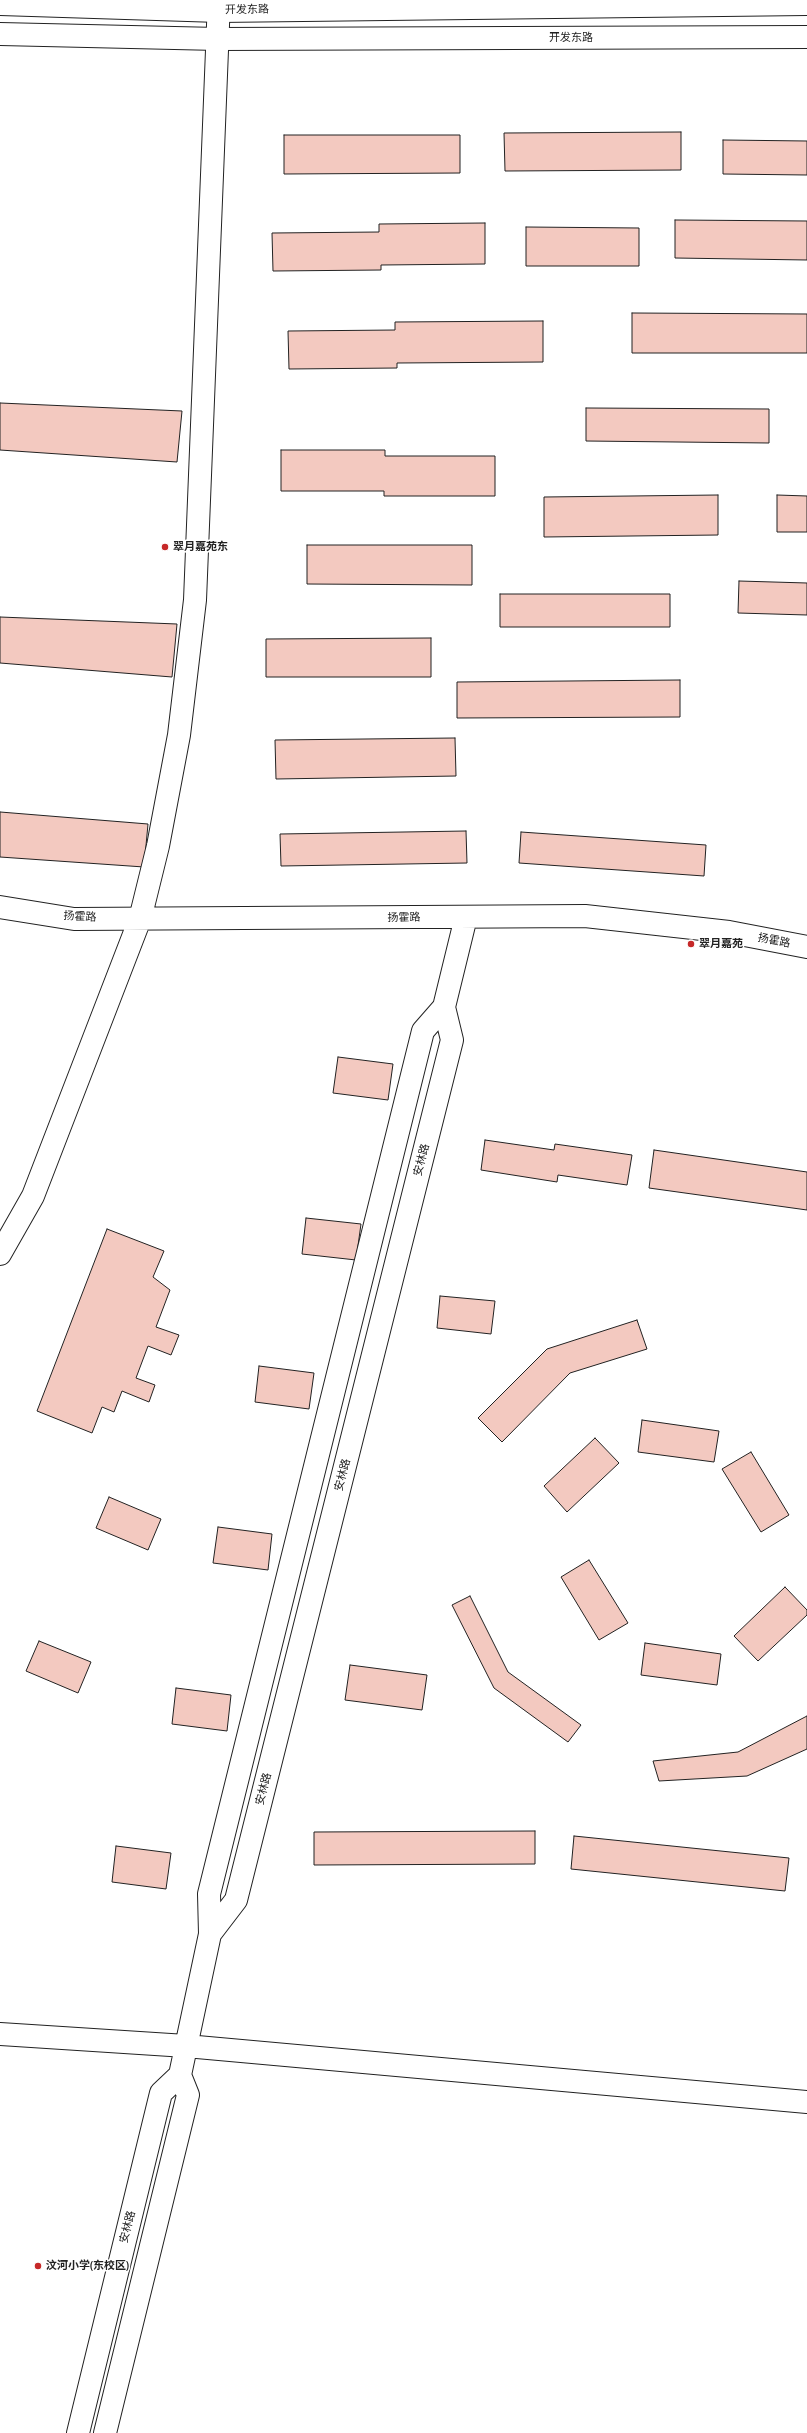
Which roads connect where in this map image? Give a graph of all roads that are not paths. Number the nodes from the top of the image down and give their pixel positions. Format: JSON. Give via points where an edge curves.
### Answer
{"nodes":[{"id":1,"x":0,"y":4,"type":"edge"},
{"id":2,"x":807,"y":4,"type":"edge"},
{"id":3,"x":219,"y":5,"type":"edge"},
{"id":4,"x":0,"y":34,"type":"edge"},
{"id":5,"x":807,"y":37,"type":"edge"},
{"id":6,"x":218,"y":39,"type":"junction"},
{"id":7,"x":0,"y":907,"type":"edge"},
{"id":8,"x":466,"y":917,"type":"junction"},
{"id":9,"x":140,"y":919,"type":"junction"},
{"id":10,"x":807,"y":947,"type":"edge"},
{"id":11,"x":444,"y":1007,"type":"junction"},
{"id":12,"x":0,"y":1254,"type":"edge"},
{"id":13,"x":305,"y":1506,"type":"junction"},
{"id":14,"x":335,"y":1509,"type":"junction"},
{"id":15,"x":210,"y":1934,"type":"junction"},
{"id":16,"x":0,"y":2034,"type":"edge"},
{"id":17,"x":186,"y":2046,"type":"junction"},
{"id":18,"x":180,"y":2074,"type":"junction"},
{"id":19,"x":807,"y":2102,"type":"edge"},
{"id":20,"x":78,"y":2433,"type":"edge"},
{"id":21,"x":104,"y":2433,"type":"edge"}],
"edges":[{"from":1,"to":3,"type":"street","name":"开发东路"},
{"from":2,"to":3,"type":"street","name":"开发东路"},
{"from":3,"to":6,"type":"street"},
{"from":4,"to":6,"type":"street","name":"开发东路"},
{"from":5,"to":6,"type":"street","name":"开发东路"},
{"from":6,"to":9,"type":"street","via":[[195,600],[179,735],[158,846]]},
{"from":7,"to":9,"type":"street","name":"扬霍路","via":[[74,919]]},
{"from":8,"to":9,"type":"street","name":"扬霍路"},
{"from":8,"to":10,"type":"street","name":"扬霍路","via":[[585,916],[729,932]]},
{"from":8,"to":11,"type":"street","name":"安林路"},
{"from":9,"to":12,"type":"street","via":[[32,1196]]},
{"from":11,"to":13,"type":"street","name":"安林路","via":[[423,1031]]},
{"from":11,"to":14,"type":"street","name":"安林路","via":[[452,1040]]},
{"from":13,"to":14,"type":"street"},
{"from":13,"to":15,"type":"street","name":"安林路","via":[[209,1894]]},
{"from":14,"to":15,"type":"street","name":"安林路","via":[[236,1900]]},
{"from":15,"to":17,"type":"street","name":"安林路"},
{"from":16,"to":17,"type":"street"},
{"from":17,"to":18,"type":"street","name":"安林路"},
{"from":17,"to":19,"type":"street"},
{"from":18,"to":20,"type":"street","name":"安林路","via":[[161,2093]]},
{"from":18,"to":21,"type":"street","via":[[188,2095]]}]}
